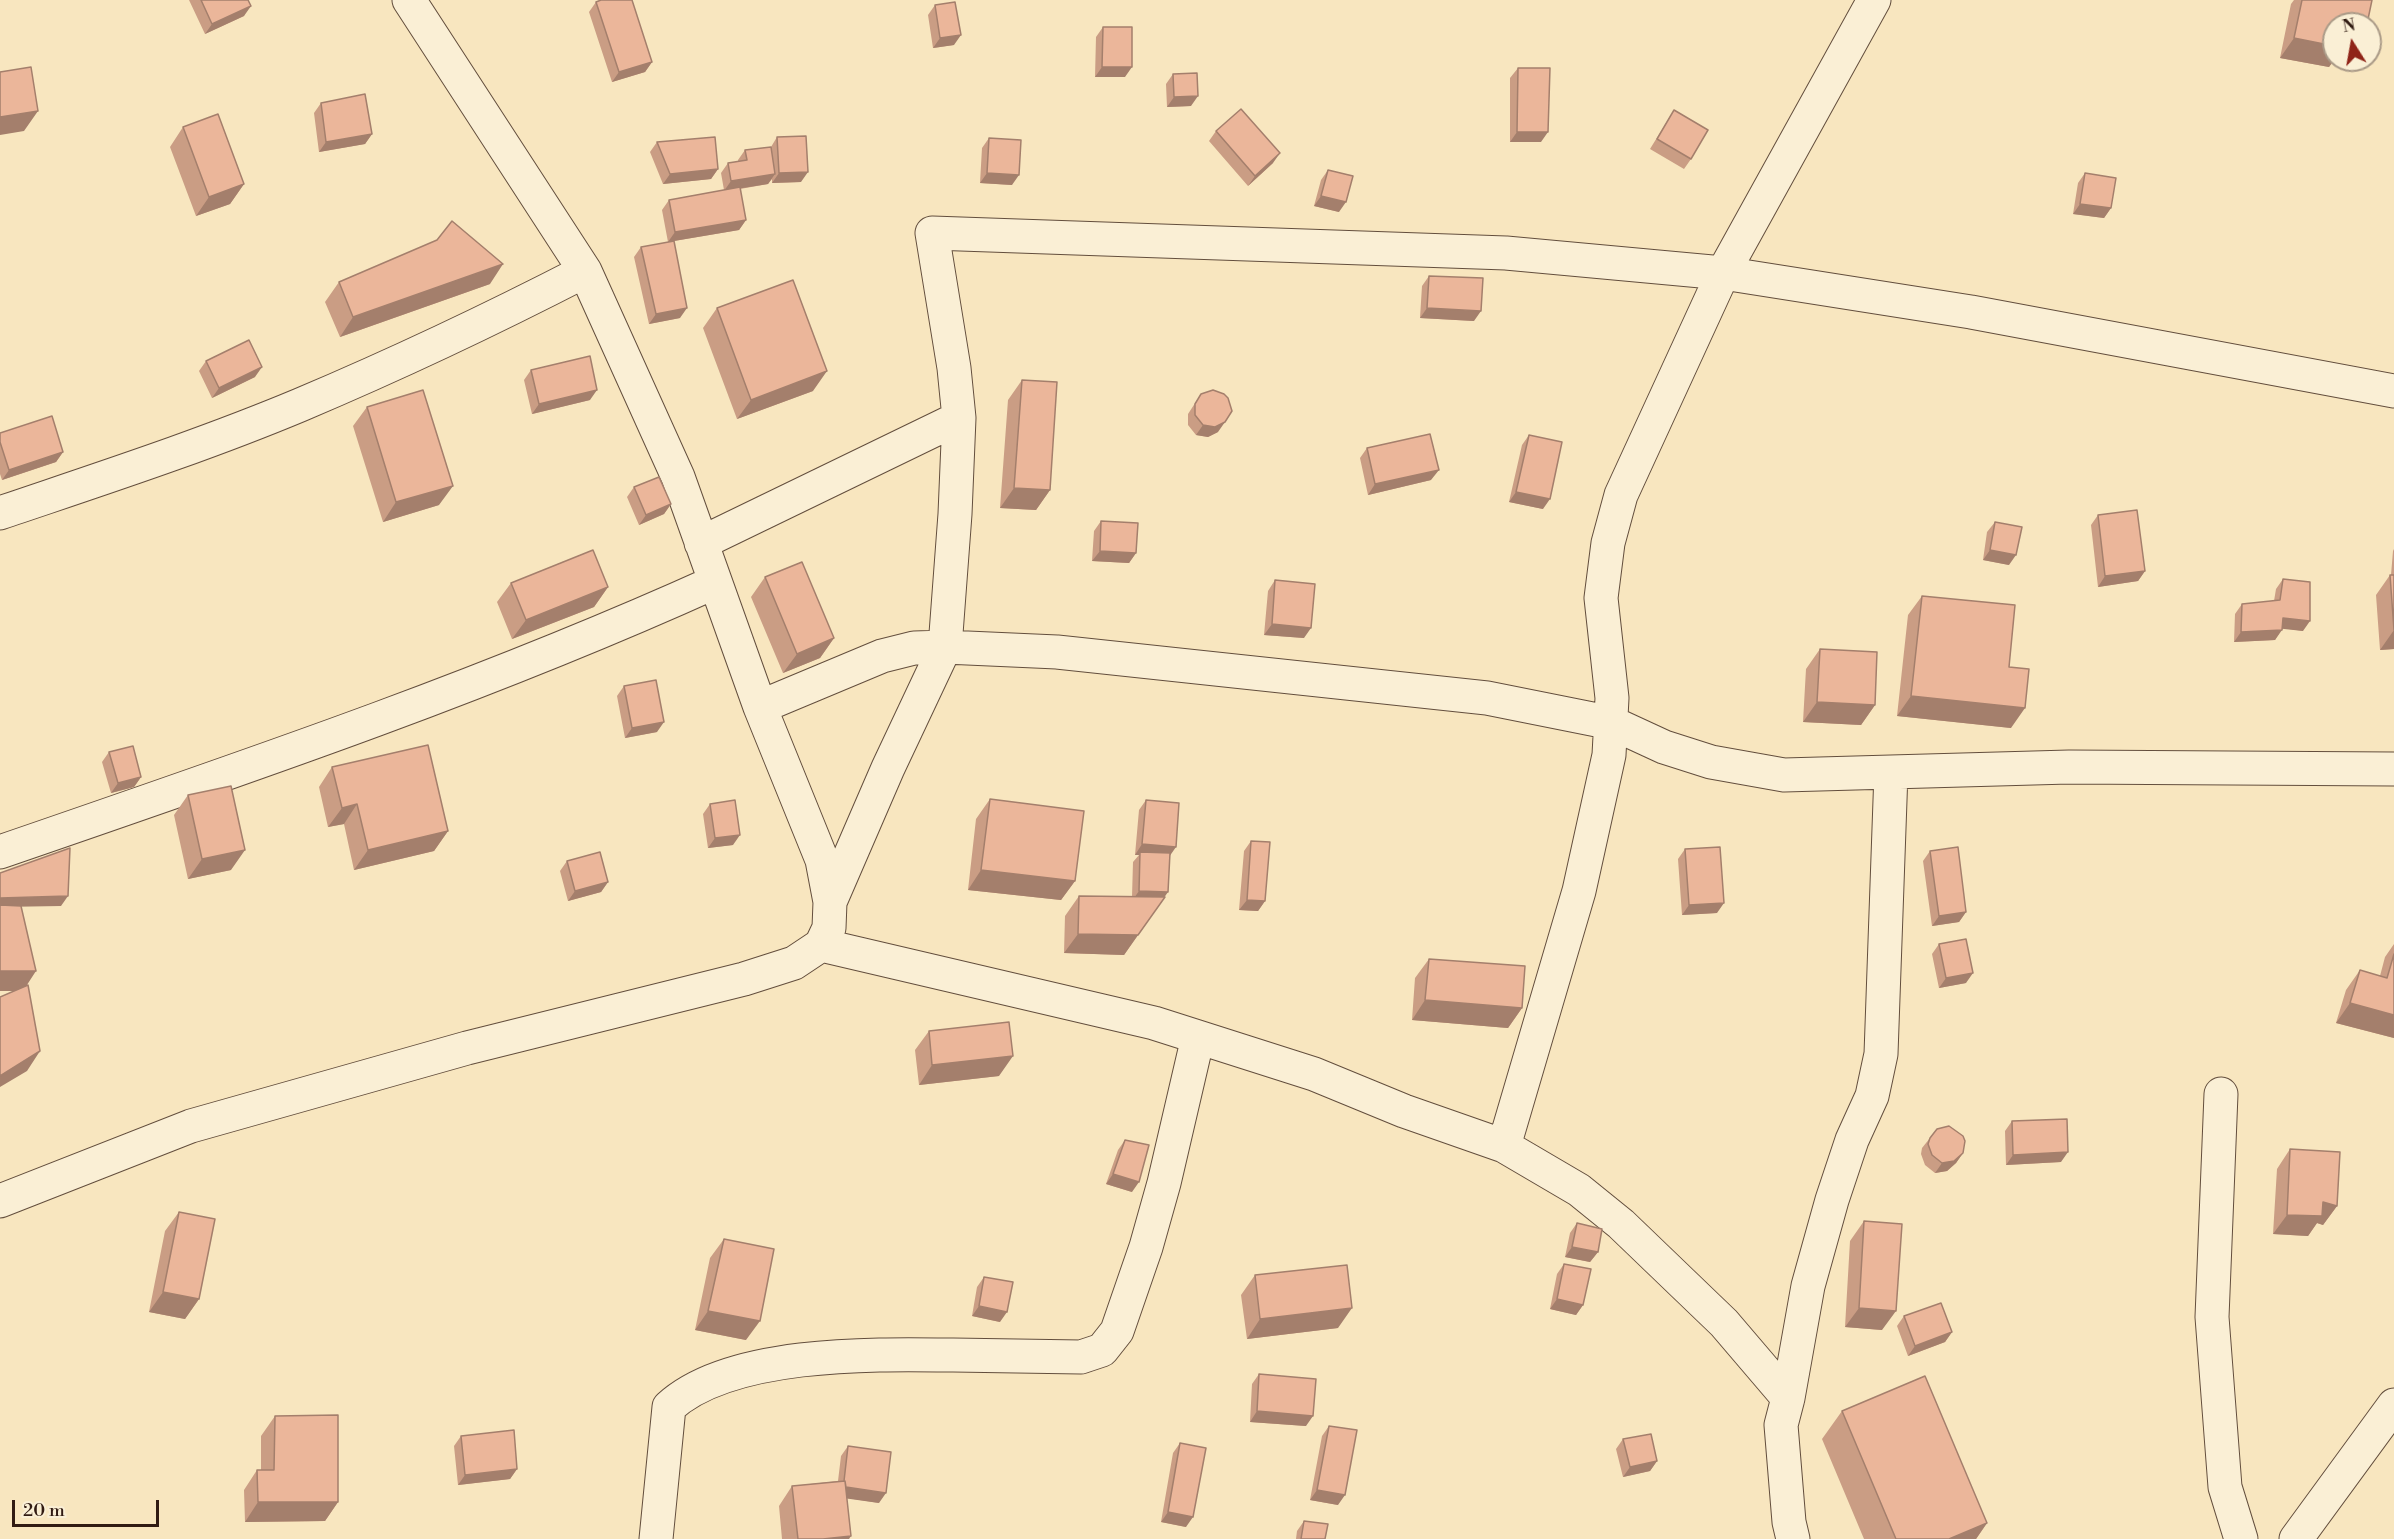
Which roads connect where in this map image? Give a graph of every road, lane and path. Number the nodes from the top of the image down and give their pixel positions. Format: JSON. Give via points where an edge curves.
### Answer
{"nodes":[{"id":1,"x":409,"y":0,"type":"edge"},
{"id":2,"x":1874,"y":0,"type":"edge"},
{"id":3,"x":585,"y":271,"type":"junction"},
{"id":4,"x":1723,"y":273,"type":"junction"},
{"id":5,"x":2394,"y":391,"type":"edge"},
{"id":6,"x":959,"y":418,"type":"junction"},
{"id":7,"x":0,"y":513,"type":"edge"},
{"id":8,"x":701,"y":543,"type":"junction"},
{"id":9,"x":716,"y":582,"type":"junction"},
{"id":10,"x":945,"y":647,"type":"junction"},
{"id":11,"x":760,"y":707,"type":"junction"},
{"id":12,"x":1612,"y":723,"type":"junction"},
{"id":13,"x":2394,"y":769,"type":"edge"},
{"id":14,"x":1891,"y":772,"type":"junction"},
{"id":15,"x":0,"y":852,"type":"edge"},
{"id":16,"x":830,"y":902,"type":"junction"},
{"id":17,"x":820,"y":945,"type":"junction"},
{"id":18,"x":1198,"y":1037,"type":"junction"},
{"id":19,"x":2221,"y":1094,"type":"dead end"},
{"id":20,"x":1504,"y":1146,"type":"junction"},
{"id":21,"x":0,"y":1201,"type":"edge"},
{"id":22,"x":1788,"y":1398,"type":"junction"},
{"id":23,"x":2394,"y":1405,"type":"edge"},
{"id":24,"x":656,"y":1539,"type":"edge"},
{"id":25,"x":1793,"y":1539,"type":"edge"},
{"id":26,"x":2241,"y":1539,"type":"edge"},
{"id":27,"x":2296,"y":1539,"type":"edge"}],
"edges":[{"from":1,"to":3,"type":"street"},
{"from":2,"to":4,"type":"street"},
{"from":3,"to":7,"type":"street","via":[[494,317],[299,405]]},
{"from":3,"to":8,"type":"street","via":[[678,477]]},
{"from":4,"to":5,"type":"street","via":[[1971,312]]},
{"from":4,"to":6,"type":"street","via":[[1506,253],[932,233]]},
{"from":4,"to":12,"type":"street","via":[[1621,495],[1608,543],[1601,598]]},
{"from":6,"to":8,"type":"street"},
{"from":6,"to":10,"type":"street"},
{"from":8,"to":9,"type":"street"},
{"from":9,"to":11,"type":"street"},
{"from":9,"to":15,"type":"street","via":[[628,622],[462,688]]},
{"from":10,"to":11,"type":"street","via":[[914,648],[882,656]]},
{"from":10,"to":12,"type":"street","via":[[1057,652],[1369,684],[1487,698]]},
{"from":10,"to":16,"type":"street"},
{"from":11,"to":16,"type":"street","via":[[822,860]]},
{"from":12,"to":14,"type":"street","via":[[1664,747],[1711,762],[1784,775]]},
{"from":12,"to":20,"type":"street","via":[[1609,755],[1579,891]]},
{"from":13,"to":14,"type":"street","via":[[2069,767]]},
{"from":14,"to":22,"type":"street","via":[[1881,1054],[1872,1096],[1852,1140],[1808,1286]]},
{"from":16,"to":17,"type":"street","via":[[829,928]]},
{"from":17,"to":18,"type":"street","via":[[1154,1023]]},
{"from":17,"to":21,"type":"street","via":[[794,963],[744,979],[467,1048],[191,1126]]},
{"from":18,"to":20,"type":"street","via":[[1314,1074]]},
{"from":18,"to":24,"type":"street","via":[[1146,1247],[1117,1331],[1102,1350],[1081,1357],[856,1354],[771,1365],[711,1381],[682,1394],[669,1407]]},
{"from":19,"to":26,"type":"street","via":[[2212,1317],[2225,1487]]},
{"from":20,"to":22,"type":"street","via":[[1579,1190],[1621,1224],[1724,1323]]},
{"from":22,"to":25,"type":"street","via":[[1781,1425]]},
{"from":23,"to":27,"type":"street"}]}
